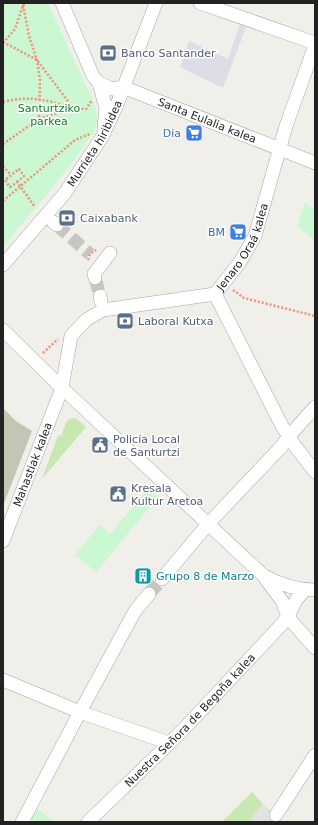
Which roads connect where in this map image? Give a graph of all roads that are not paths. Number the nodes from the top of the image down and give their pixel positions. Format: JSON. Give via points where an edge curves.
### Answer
{"nodes":[{"id":1,"x":62,"y":3,"type":"edge"},
{"id":2,"x":156,"y":3,"type":"edge"},
{"id":3,"x":200,"y":3,"type":"edge"},
{"id":4,"x":315,"y":44,"type":"edge"},
{"id":5,"x":99,"y":83,"type":"junction"},
{"id":6,"x":123,"y":87,"type":"junction"},
{"id":7,"x":98,"y":134,"type":"junction"},
{"id":8,"x":280,"y":150,"type":"junction"},
{"id":9,"x":315,"y":163,"type":"edge"},
{"id":10,"x":110,"y":253,"type":"dead end"},
{"id":11,"x":3,"y":265,"type":"edge"},
{"id":12,"x":95,"y":278,"type":"tunnel mouth"},
{"id":13,"x":215,"y":294,"type":"junction"},
{"id":14,"x":3,"y":330,"type":"edge"},
{"id":15,"x":62,"y":388,"type":"junction"},
{"id":16,"x":315,"y":407,"type":"edge"},
{"id":17,"x":289,"y":436,"type":"junction"},
{"id":18,"x":315,"y":472,"type":"edge"},
{"id":19,"x":208,"y":524,"type":"junction"},
{"id":20,"x":3,"y":541,"type":"edge"},
{"id":21,"x":264,"y":576,"type":"junction"},
{"id":22,"x":162,"y":579,"type":"tunnel mouth"},
{"id":23,"x":310,"y":590,"type":"edge"},
{"id":24,"x":149,"y":594,"type":"tunnel mouth"},
{"id":25,"x":288,"y":616,"type":"junction"},
{"id":26,"x":315,"y":648,"type":"edge"},
{"id":27,"x":3,"y":680,"type":"edge"},
{"id":28,"x":80,"y":712,"type":"junction"},
{"id":29,"x":169,"y":743,"type":"junction"},
{"id":30,"x":315,"y":755,"type":"edge"},
{"id":31,"x":276,"y":815,"type":"dead end"},
{"id":32,"x":22,"y":822,"type":"edge"},
{"id":33,"x":88,"y":822,"type":"edge"}],
"edges":[{"from":1,"to":5,"type":"street","via":[[93,76]]},
{"from":2,"to":6,"type":"street","name":"Murrieta hiribidea"},
{"from":3,"to":4,"type":"street"},
{"from":4,"to":8,"type":"street","name":"Jenaro Oraá kalea"},
{"from":5,"to":6,"type":"street","name":"Santa Eulalia kalea","via":[[112,88]]},
{"from":5,"to":7,"type":"street","via":[[106,108]]},
{"from":6,"to":7,"type":"street","name":"Murrieta hiribidea","via":[[116,107]]},
{"from":6,"to":8,"type":"street","name":"Santa Eulalia kalea"},
{"from":7,"to":11,"type":"street","name":"Murrieta hiribidea","via":[[65,193]]},
{"from":8,"to":9,"type":"street","name":"Santa Eulalia kalea"},
{"from":8,"to":13,"type":"street","name":"Jenaro Oraá kalea","via":[[254,236],[240,262]]},
{"from":10,"to":12,"type":"street","via":[[94,274]]},
{"from":13,"to":15,"type":"street","name":"Jenaro Oraá kalea","via":[[103,310],[86,320],[71,336]]},
{"from":13,"to":17,"type":"street"},
{"from":14,"to":15,"type":"street"},
{"from":15,"to":19,"type":"street"},
{"from":15,"to":20,"type":"street","name":"Mahastiak kalea"},
{"from":16,"to":17,"type":"street"},
{"from":17,"to":18,"type":"street"},
{"from":17,"to":19,"type":"street"},
{"from":19,"to":21,"type":"street"},
{"from":19,"to":22,"type":"street"},
{"from":21,"to":23,"type":"street","via":[[283,585]]},
{"from":21,"to":25,"type":"street","via":[[282,601]]},
{"from":23,"to":25,"type":"street","name":"Nuestra Señora de Begoña kalea","via":[[296,600]]},
{"from":24,"to":28,"type":"street","via":[[135,611]]},
{"from":25,"to":26,"type":"street"},
{"from":25,"to":29,"type":"street","name":"Nuestra Señora de Begoña kalea"},
{"from":27,"to":28,"type":"street"},
{"from":28,"to":29,"type":"street"},
{"from":28,"to":32,"type":"street"},
{"from":29,"to":33,"type":"street","name":"Nuestra Señora de Begoña kalea"},
{"from":30,"to":31,"type":"street"}]}
